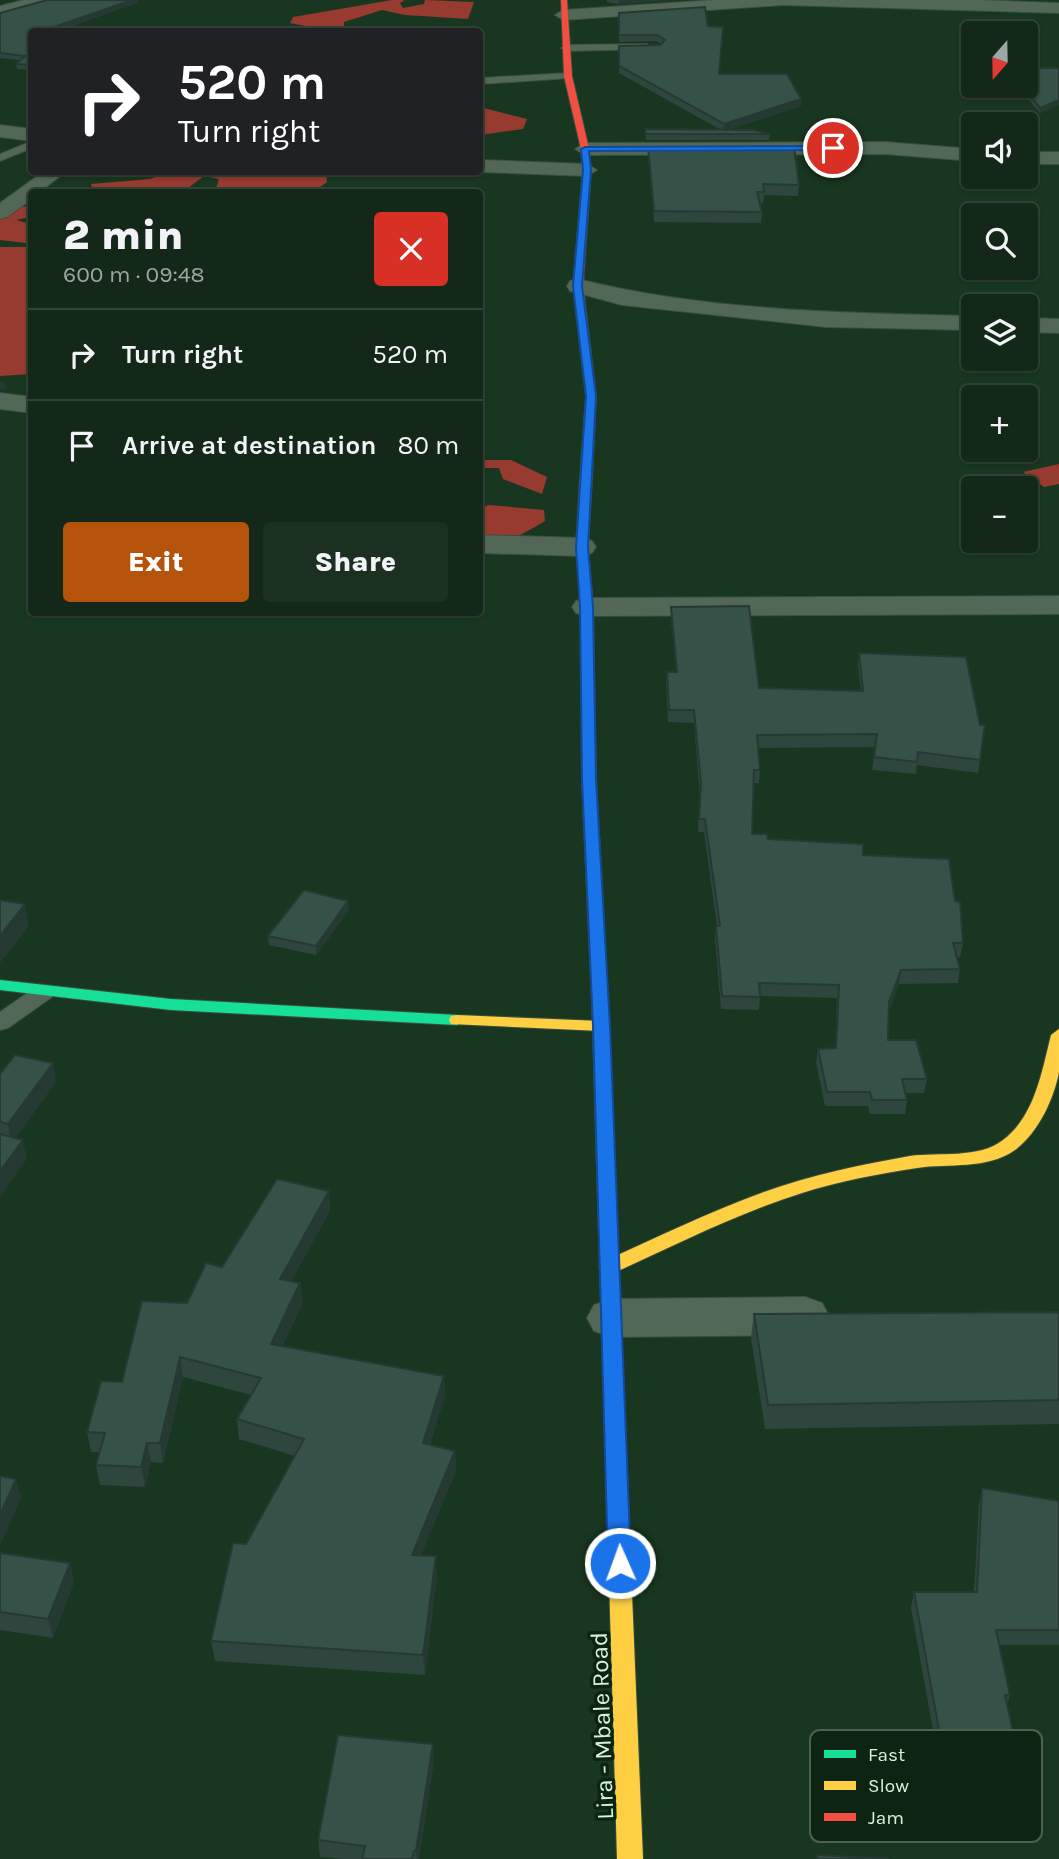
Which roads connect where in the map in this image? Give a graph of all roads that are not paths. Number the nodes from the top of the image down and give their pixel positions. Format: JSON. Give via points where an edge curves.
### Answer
{"nodes":[{"id":1,"x":42,"y":0,"type":"edge"},
{"id":2,"x":564,"y":8,"type":"edge"},
{"id":3,"x":1059,"y":8,"type":"edge"},
{"id":4,"x":0,"y":11,"type":"edge"},
{"id":5,"x":657,"y":47,"type":"edge"},
{"id":6,"x":566,"y":48,"type":"junction"},
{"id":7,"x":568,"y":76,"type":"junction"},
{"id":8,"x":483,"y":81,"type":"edge"},
{"id":9,"x":0,"y":131,"type":"edge"},
{"id":10,"x":28,"y":134,"type":"edge"},
{"id":11,"x":28,"y":146,"type":"edge"},
{"id":12,"x":585,"y":149,"type":"junction"},
{"id":13,"x":961,"y":154,"type":"edge"},
{"id":14,"x":0,"y":158,"type":"edge"},
{"id":15,"x":1038,"y":158,"type":"edge"},
{"id":16,"x":1059,"y":158,"type":"edge"},
{"id":17,"x":483,"y":166,"type":"edge"},
{"id":18,"x":587,"y":170,"type":"junction"},
{"id":19,"x":51,"y":175,"type":"edge"},
{"id":20,"x":32,"y":189,"type":"edge"},
{"id":21,"x":28,"y":192,"type":"edge"},
{"id":22,"x":0,"y":213,"type":"edge"},
{"id":23,"x":578,"y":286,"type":"junction"},
{"id":24,"x":961,"y":323,"type":"edge"},
{"id":25,"x":1038,"y":325,"type":"edge"},
{"id":26,"x":1059,"y":326,"type":"edge"},
{"id":27,"x":0,"y":401,"type":"edge"},
{"id":28,"x":28,"y":404,"type":"edge"},
{"id":29,"x":483,"y":544,"type":"edge"},
{"id":30,"x":582,"y":547,"type":"junction"},
{"id":31,"x":1059,"y":605,"type":"edge"},
{"id":32,"x":587,"y":607,"type":"junction"},
{"id":33,"x":0,"y":985,"type":"edge"},
{"id":34,"x":44,"y":992,"type":"junction"},
{"id":35,"x":0,"y":1023,"type":"edge"},
{"id":36,"x":601,"y":1026,"type":"junction"},
{"id":37,"x":1059,"y":1035,"type":"edge"},
{"id":38,"x":610,"y":1267,"type":"junction"},
{"id":39,"x":846,"y":1316,"type":"edge"},
{"id":40,"x":611,"y":1318,"type":"junction"},
{"id":41,"x":630,"y":1859,"type":"edge"}],
"edges":[{"from":1,"to":4,"type":"street"},
{"from":2,"to":3,"type":"street","via":[[783,0]]},
{"from":2,"to":6,"type":"main road","name":"Lira - Mbale Road"},
{"from":5,"to":6,"type":"lane"},
{"from":6,"to":7,"type":"main road","name":"Lira - Mbale Road"},
{"from":7,"to":8,"type":"lane"},
{"from":7,"to":12,"type":"main road","name":"Lira - Mbale Road"},
{"from":9,"to":10,"type":"street"},
{"from":11,"to":14,"type":"lane"},
{"from":12,"to":13,"type":"street","via":[[885,148]]},
{"from":12,"to":18,"type":"main road","name":"Lira - Mbale Road"},
{"from":15,"to":16,"type":"street"},
{"from":17,"to":18,"type":"street"},
{"from":18,"to":23,"type":"main road","name":"Lira - Mbale Road"},
{"from":19,"to":20,"type":"street"},
{"from":21,"to":22,"type":"street"},
{"from":23,"to":24,"type":"street","via":[[622,298],[826,320]]},
{"from":23,"to":30,"type":"main road","name":"Lira - Mbale Road","via":[[591,396]]},
{"from":25,"to":26,"type":"street"},
{"from":27,"to":28,"type":"street"},
{"from":29,"to":30,"type":"street"},
{"from":30,"to":32,"type":"main road","name":"Lira - Mbale Road"},
{"from":31,"to":32,"type":"street"},
{"from":32,"to":36,"type":"main road","name":"Lira - Mbale Road","via":[[589,779]]},
{"from":33,"to":34,"type":"main road"},
{"from":34,"to":35,"type":"lane"},
{"from":34,"to":36,"type":"main road","via":[[311,1015]]},
{"from":36,"to":38,"type":"main road","name":"Lira - Mbale Road"},
{"from":37,"to":38,"type":"main road","via":[[1038,1101],[1022,1132],[1005,1149],[862,1172],[783,1192]]},
{"from":38,"to":40,"type":"main road","name":"Lira - Mbale Road"},
{"from":39,"to":40,"type":"street"},
{"from":40,"to":41,"type":"main road","name":"Lira - Mbale Road"}]}
